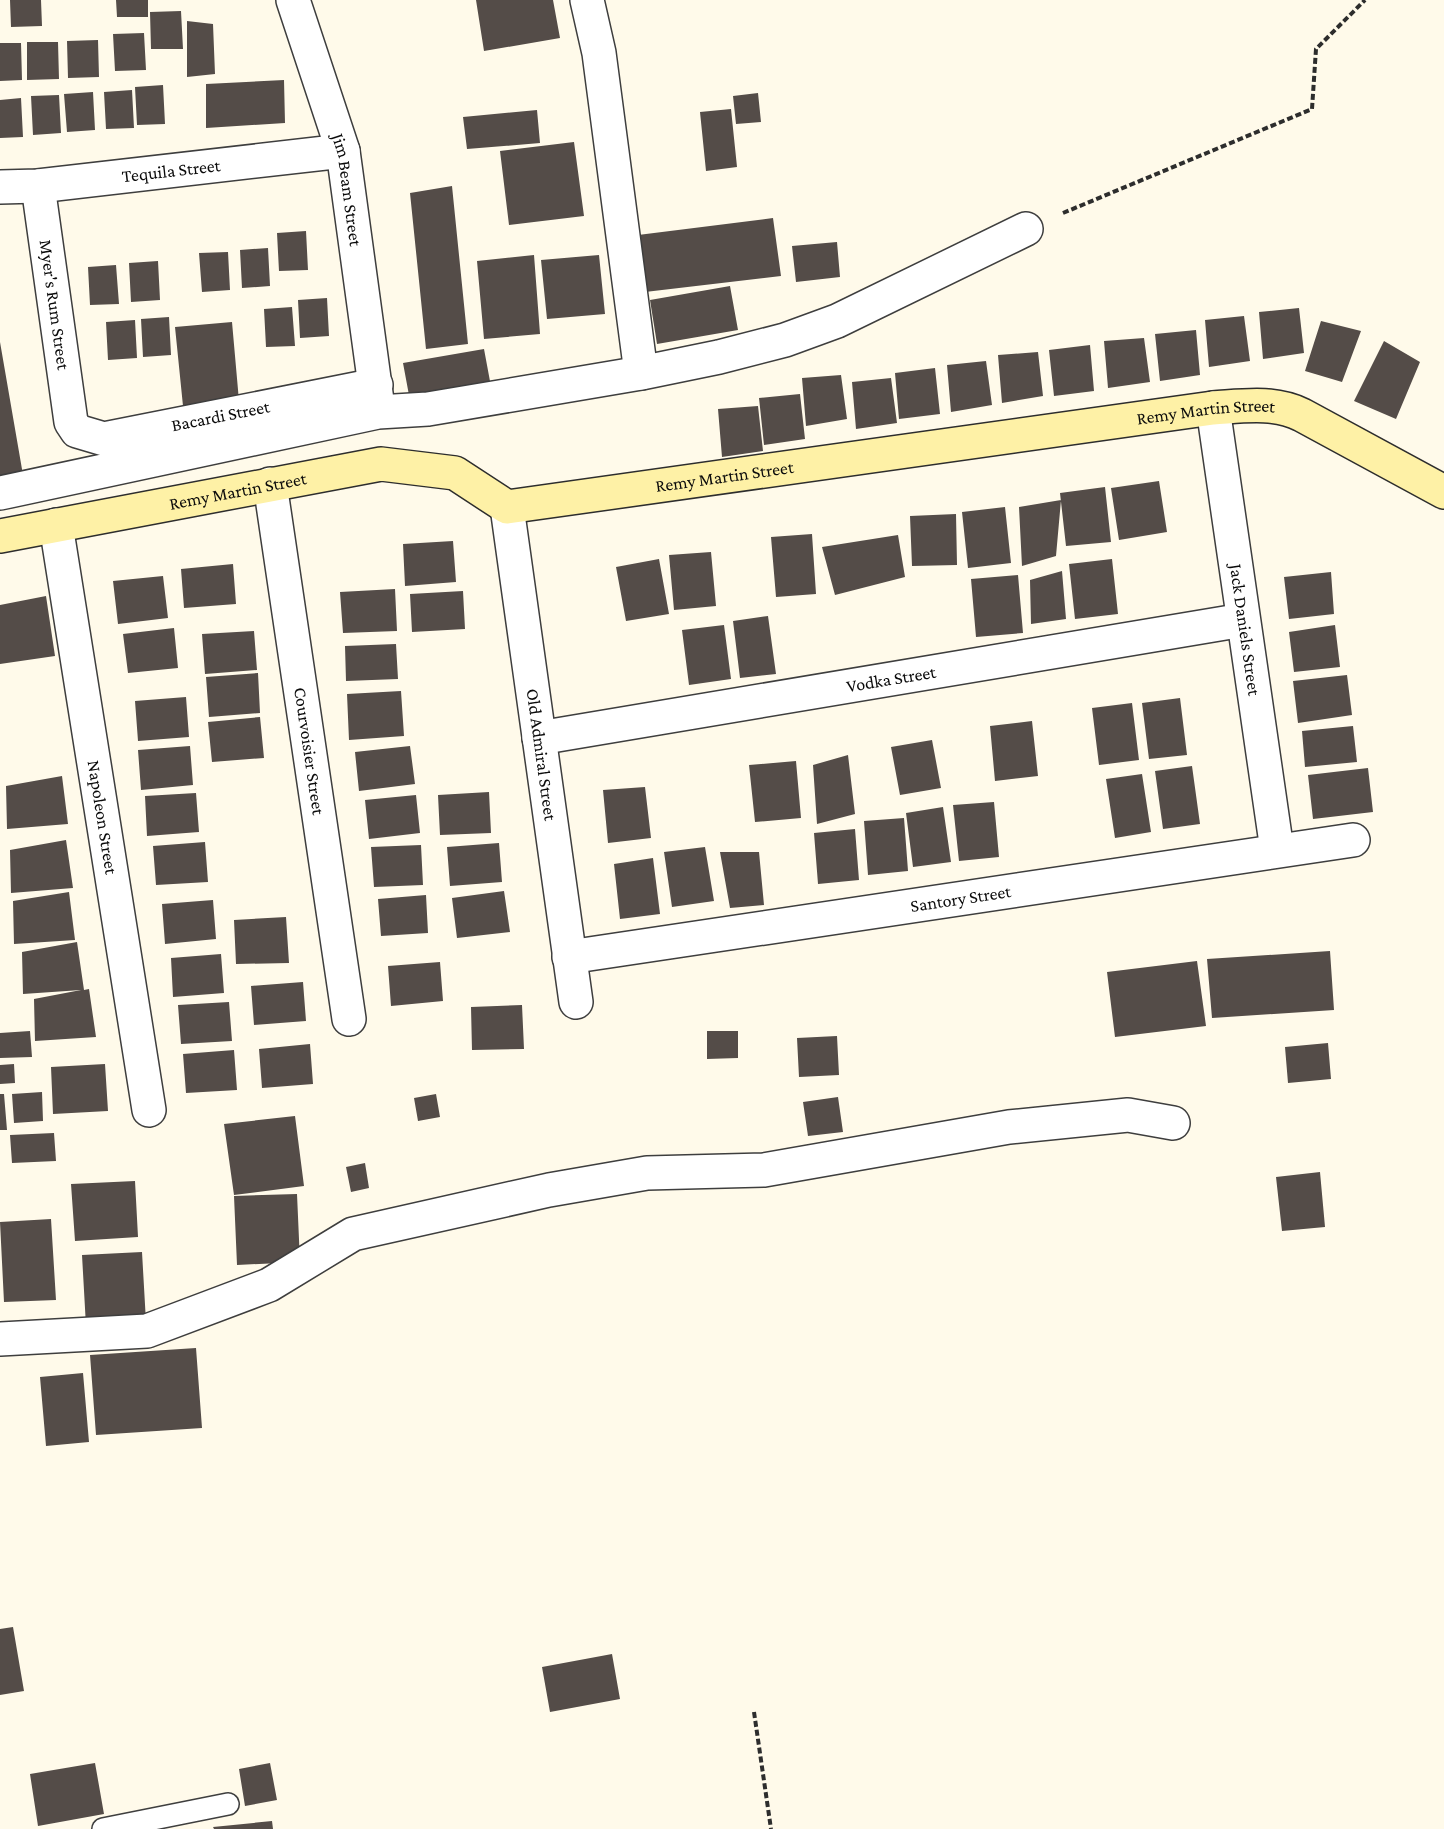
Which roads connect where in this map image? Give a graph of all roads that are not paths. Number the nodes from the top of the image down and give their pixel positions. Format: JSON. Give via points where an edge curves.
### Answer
{"nodes":[{"id":1,"x":293,"y":0,"type":"edge"},
{"id":2,"x":587,"y":0,"type":"edge"},
{"id":3,"x":343,"y":151,"type":"junction"},
{"id":4,"x":38,"y":186,"type":"junction"},
{"id":5,"x":0,"y":187,"type":"edge"},
{"id":6,"x":1026,"y":229,"type":"road end"},
{"id":7,"x":641,"y":373,"type":"junction"},
{"id":8,"x":377,"y":398,"type":"junction"},
{"id":9,"x":1213,"y":408,"type":"junction"},
{"id":10,"x":71,"y":422,"type":"joint"},
{"id":11,"x":270,"y":484,"type":"junction"},
{"id":12,"x":1444,"y":492,"type":"edge"},
{"id":13,"x":0,"y":493,"type":"edge"},
{"id":14,"x":507,"y":507,"type":"junction"},
{"id":15,"x":56,"y":525,"type":"junction"},
{"id":16,"x":0,"y":536,"type":"edge"},
{"id":17,"x":1243,"y":620,"type":"junction"},
{"id":18,"x":539,"y":738,"type":"junction"},
{"id":19,"x":1353,"y":840,"type":"dead end"},
{"id":20,"x":1277,"y":850,"type":"junction"},
{"id":21,"x":569,"y":957,"type":"junction"},
{"id":22,"x":576,"y":1002,"type":"dead end"},
{"id":23,"x":349,"y":1019,"type":"dead end"},
{"id":24,"x":149,"y":1110,"type":"dead end"},
{"id":25,"x":1173,"y":1124,"type":"dead end"},
{"id":26,"x":0,"y":1339,"type":"edge"},
{"id":27,"x":228,"y":1804,"type":"dead end"},
{"id":28,"x":103,"y":1829,"type":"edge"}],
"edges":[{"from":1,"to":3,"type":"street","name":"Jim Beam Street"},
{"from":2,"to":7,"type":"street","via":[[599,53]]},
{"from":3,"to":4,"type":"street","name":"Tequila Street"},
{"from":3,"to":8,"type":"street","name":"Jim Beam Street"},
{"from":4,"to":5,"type":"street","name":"Tequila Street"},
{"from":4,"to":10,"type":"street","name":"Myer's Rum Street"},
{"from":6,"to":7,"type":"street","via":[[837,321],[785,340]]},
{"from":7,"to":8,"type":"street","via":[[428,409]]},
{"from":8,"to":10,"type":"street","name":"Bacardi Street","via":[[104,439],[77,431]]},
{"from":8,"to":13,"type":"street"},
{"from":9,"to":12,"type":"street","name":"Remy Martin Street","via":[[1287,408]]},
{"from":9,"to":14,"type":"street","name":"Remy Martin Street"},
{"from":9,"to":17,"type":"street","name":"Jack Daniels Street"},
{"from":11,"to":14,"type":"street","name":"Remy Martin Street","via":[[381,464],[455,473]]},
{"from":11,"to":15,"type":"street","name":"Remy Martin Street"},
{"from":11,"to":23,"type":"street","name":"Courvoisier Street"},
{"from":14,"to":18,"type":"street","name":"Old Admiral Street"},
{"from":15,"to":16,"type":"street","name":"Remy Martin Street"},
{"from":15,"to":24,"type":"street","name":"Napoleon Street"},
{"from":17,"to":18,"type":"street","name":"Vodka Street"},
{"from":17,"to":20,"type":"street","name":"Jack Daniels Street"},
{"from":18,"to":21,"type":"street","name":"Old Admiral Street"},
{"from":19,"to":20,"type":"street","name":"Santory Street"},
{"from":20,"to":21,"type":"street","name":"Santory Street"},
{"from":21,"to":22,"type":"street","name":"Old Admiral Street"},
{"from":25,"to":26,"type":"street","via":[[1128,1115],[1033,1124],[764,1170],[647,1173],[549,1190],[353,1234],[269,1285],[147,1331]]},
{"from":27,"to":28,"type":"lane"}]}
